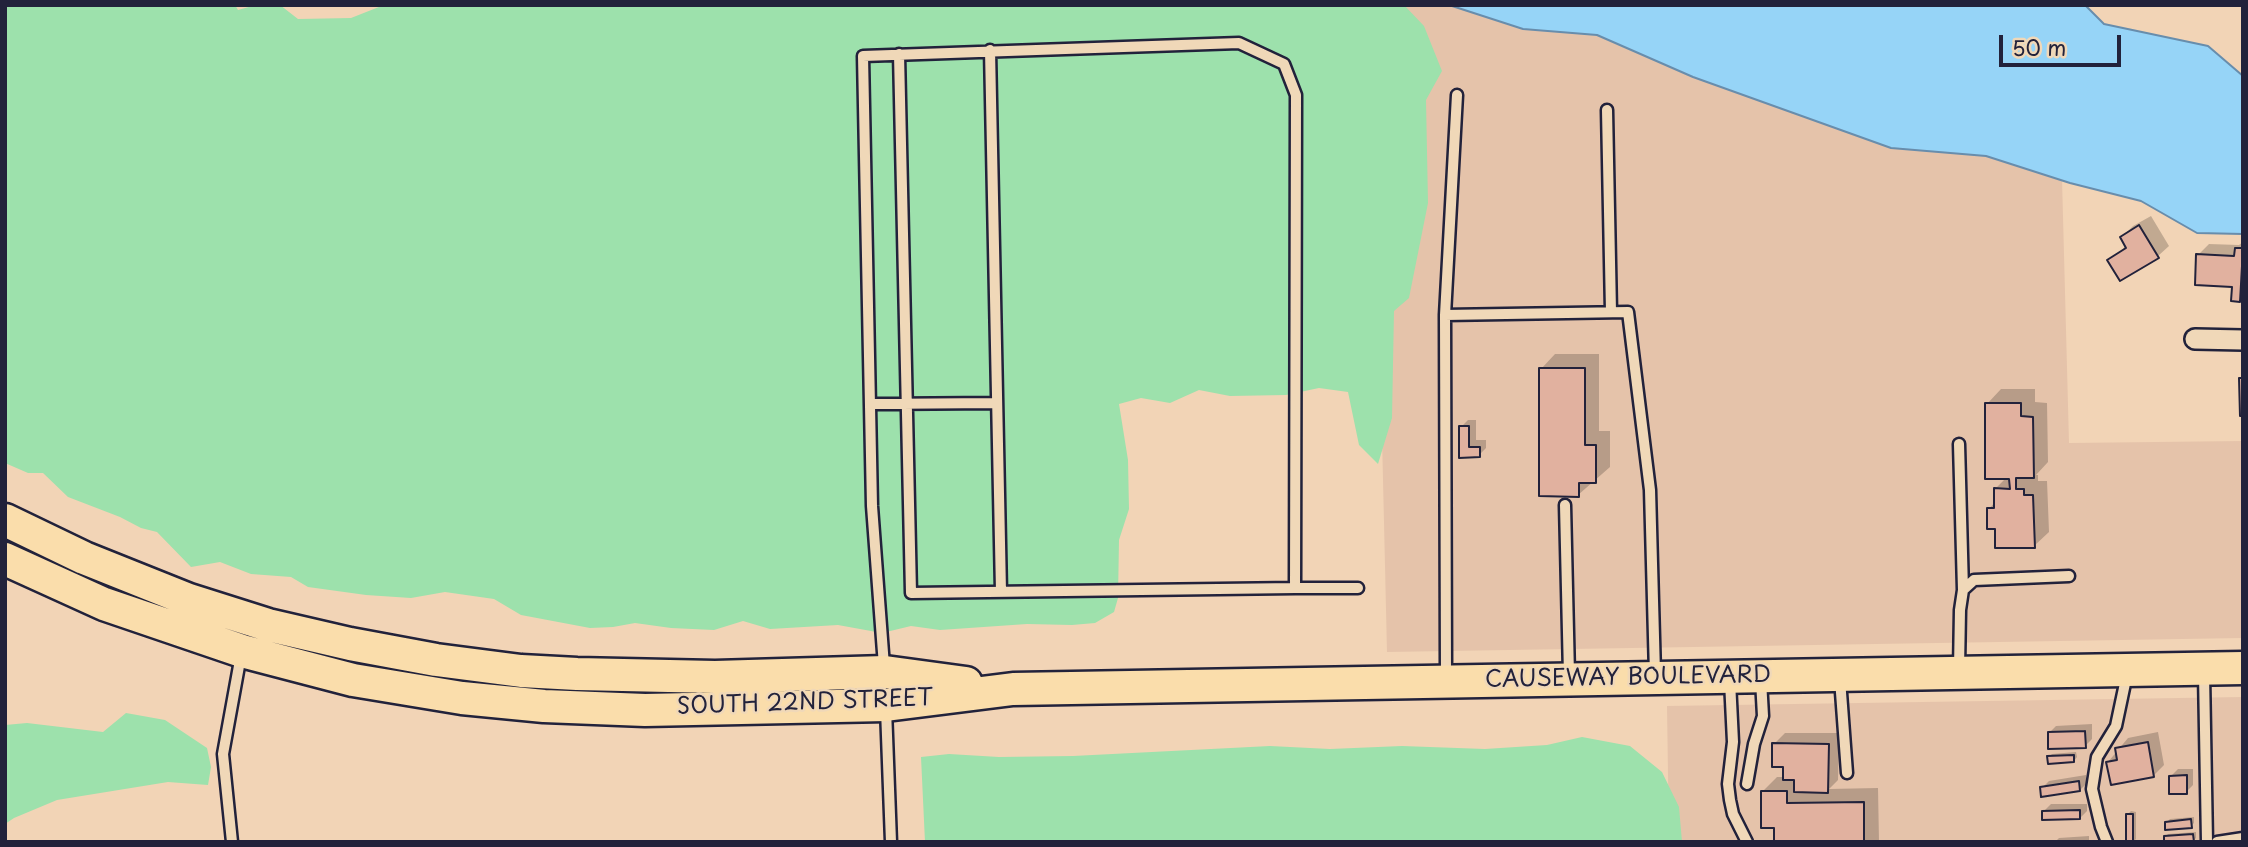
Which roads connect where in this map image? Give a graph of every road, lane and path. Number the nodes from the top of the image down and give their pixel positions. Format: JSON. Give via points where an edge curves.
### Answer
{"nodes":[{"id":1,"x":990,"y":50,"type":"junction"},
{"id":2,"x":899,"y":54,"type":"junction"},
{"id":3,"x":1457,"y":95,"type":"dead end"},
{"id":4,"x":1607,"y":110,"type":"dead end"},
{"id":5,"x":1611,"y":312,"type":"junction"},
{"id":6,"x":1445,"y":315,"type":"junction"},
{"id":7,"x":2195,"y":339,"type":"dead end"},
{"id":8,"x":2243,"y":340,"type":"edge"},
{"id":9,"x":907,"y":403,"type":"junction"},
{"id":10,"x":995,"y":403,"type":"junction"},
{"id":11,"x":872,"y":404,"type":"junction"},
{"id":12,"x":1959,"y":444,"type":"dead end"},
{"id":13,"x":1565,"y":505,"type":"dead end"},
{"id":14,"x":5,"y":520,"type":"edge"},
{"id":15,"x":5,"y":559,"type":"edge"},
{"id":16,"x":2069,"y":576,"type":"dead end"},
{"id":17,"x":1358,"y":587,"type":"dead end"},
{"id":18,"x":1295,"y":588,"type":"junction"},
{"id":19,"x":1963,"y":590,"type":"junction"},
{"id":20,"x":1001,"y":592,"type":"junction"},
{"id":21,"x":189,"y":600,"type":"junction"},
{"id":22,"x":178,"y":630,"type":"junction"},
{"id":23,"x":242,"y":651,"type":"junction"},
{"id":24,"x":2243,"y":668,"type":"edge"},
{"id":25,"x":2204,"y":669,"type":"junction"},
{"id":26,"x":2128,"y":670,"type":"junction"},
{"id":27,"x":1959,"y":673,"type":"junction"},
{"id":28,"x":1840,"y":675,"type":"junction"},
{"id":29,"x":1761,"y":676,"type":"junction"},
{"id":30,"x":1730,"y":677,"type":"junction"},
{"id":31,"x":1655,"y":678,"type":"junction"},
{"id":32,"x":1569,"y":679,"type":"junction"},
{"id":33,"x":1446,"y":681,"type":"junction"},
{"id":34,"x":885,"y":689,"type":"junction"},
{"id":35,"x":1013,"y":689,"type":"joint"},
{"id":36,"x":1847,"y":773,"type":"dead end"},
{"id":37,"x":1747,"y":784,"type":"dead end"},
{"id":38,"x":2243,"y":838,"type":"edge"},
{"id":39,"x":232,"y":842,"type":"edge"},
{"id":40,"x":891,"y":842,"type":"edge"},
{"id":41,"x":1747,"y":842,"type":"edge"},
{"id":42,"x":2107,"y":842,"type":"edge"},
{"id":43,"x":2207,"y":842,"type":"edge"},
{"id":44,"x":2217,"y":842,"type":"edge"}],
"edges":[{"from":1,"to":2,"type":"lane"},
{"from":1,"to":10,"type":"lane"},
{"from":1,"to":18,"type":"lane","via":[[1239,43],[1284,64],[1296,95]]},
{"from":2,"to":9,"type":"lane"},
{"from":2,"to":11,"type":"lane","via":[[863,55]]},
{"from":3,"to":6,"type":"lane"},
{"from":4,"to":5,"type":"lane"},
{"from":5,"to":6,"type":"lane"},
{"from":5,"to":31,"type":"lane","via":[[1628,312],[1650,490]]},
{"from":6,"to":33,"type":"lane"},
{"from":7,"to":8,"type":"street"},
{"from":9,"to":10,"type":"lane"},
{"from":9,"to":11,"type":"lane"},
{"from":9,"to":20,"type":"lane","via":[[911,593]]},
{"from":10,"to":20,"type":"lane"},
{"from":11,"to":34,"type":"lane","via":[[872,506]]},
{"from":12,"to":19,"type":"lane"},
{"from":13,"to":32,"type":"lane"},
{"from":14,"to":21,"type":"main road","name":"SOUTH 22ND STREET"},
{"from":15,"to":22,"type":"main road","name":"SOUTH 22ND STREET","via":[[104,604]]},
{"from":16,"to":19,"type":"lane","via":[[1975,580]]},
{"from":17,"to":18,"type":"lane"},
{"from":18,"to":20,"type":"lane"},
{"from":19,"to":27,"type":"lane"},
{"from":21,"to":22,"type":"main road"},
{"from":21,"to":34,"type":"main road","name":"SOUTH 22ND STREET","via":[[350,644],[521,671],[715,677]]},
{"from":22,"to":23,"type":"main road","name":"SOUTH 22ND STREET"},
{"from":23,"to":34,"type":"main road","name":"SOUTH 22ND STREET","via":[[353,680],[544,706],[645,710]]},
{"from":23,"to":39,"type":"lane","via":[[223,754]]},
{"from":24,"to":25,"type":"main road","name":"CAUSEWAY BOULEVARD"},
{"from":25,"to":26,"type":"main road","name":"CAUSEWAY BOULEVARD"},
{"from":25,"to":43,"type":"lane"},
{"from":26,"to":27,"type":"main road","name":"CAUSEWAY BOULEVARD"},
{"from":26,"to":42,"type":"lane","via":[[2116,726],[2098,757],[2092,789]]},
{"from":27,"to":28,"type":"main road","name":"CAUSEWAY BOULEVARD"},
{"from":28,"to":29,"type":"main road","name":"CAUSEWAY BOULEVARD"},
{"from":28,"to":36,"type":"lane"},
{"from":29,"to":30,"type":"main road","name":"CAUSEWAY BOULEVARD"},
{"from":29,"to":37,"type":"lane","via":[[1763,716]]},
{"from":30,"to":31,"type":"main road","name":"CAUSEWAY BOULEVARD"},
{"from":30,"to":41,"type":"lane","via":[[1733,742],[1728,784],[1733,814]]},
{"from":31,"to":32,"type":"main road","name":"CAUSEWAY BOULEVARD"},
{"from":32,"to":33,"type":"main road","name":"CAUSEWAY BOULEVARD"},
{"from":33,"to":35,"type":"main road","name":"CAUSEWAY BOULEVARD"},
{"from":34,"to":35,"type":"main road","name":"SOUTH 22ND STREET"},
{"from":34,"to":40,"type":"lane"},
{"from":38,"to":44,"type":"lane"}]}
